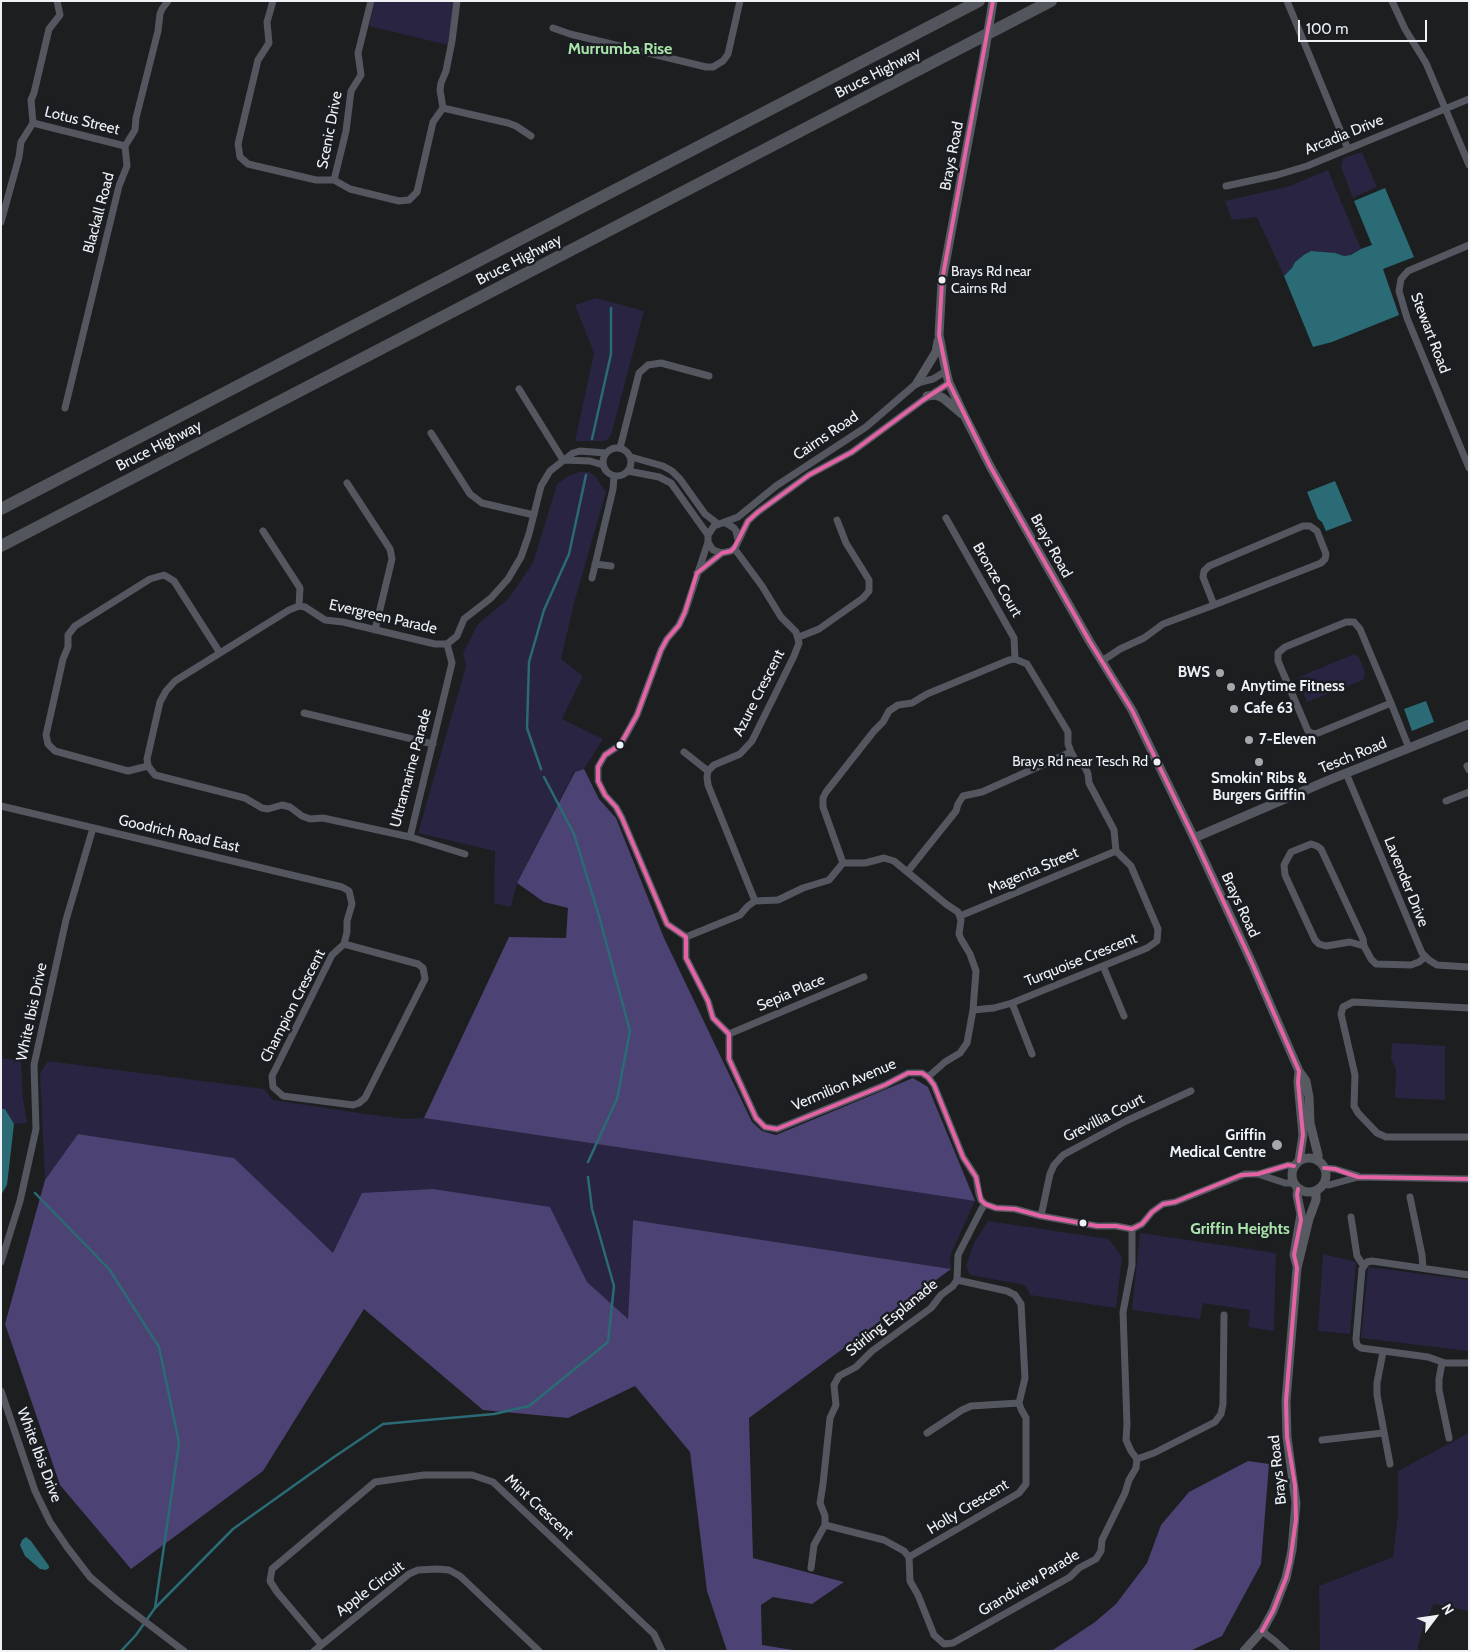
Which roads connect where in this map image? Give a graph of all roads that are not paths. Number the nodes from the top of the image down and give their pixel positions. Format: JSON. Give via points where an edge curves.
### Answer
{"nodes":[{"id":1,"x":57,"y":1,"type":"edge"},
{"id":2,"x":168,"y":1,"type":"edge"},
{"id":3,"x":273,"y":1,"type":"edge"},
{"id":4,"x":372,"y":1,"type":"edge"},
{"id":5,"x":457,"y":1,"type":"edge"},
{"id":6,"x":740,"y":1,"type":"edge"},
{"id":7,"x":979,"y":1,"type":"edge"},
{"id":8,"x":993,"y":1,"type":"edge"},
{"id":9,"x":1051,"y":1,"type":"edge"},
{"id":10,"x":1286,"y":1,"type":"edge"},
{"id":11,"x":1392,"y":1,"type":"edge"},
{"id":12,"x":553,"y":28,"type":"dead end"},
{"id":13,"x":1469,"y":99,"type":"edge"},
{"id":14,"x":443,"y":108,"type":"junction"},
{"id":15,"x":1446,"y":109,"type":"junction"},
{"id":16,"x":33,"y":124,"type":"junction"},
{"id":17,"x":530,"y":136,"type":"dead end"},
{"id":18,"x":125,"y":146,"type":"junction"},
{"id":19,"x":1348,"y":149,"type":"junction"},
{"id":20,"x":1469,"y":165,"type":"edge"},
{"id":21,"x":334,"y":180,"type":"junction"},
{"id":22,"x":1226,"y":186,"type":"dead end"},
{"id":23,"x":1,"y":222,"type":"edge"},
{"id":24,"x":1469,"y":245,"type":"edge"},
{"id":25,"x":939,"y":335,"type":"junction"},
{"id":26,"x":946,"y":371,"type":"junction"},
{"id":27,"x":709,"y":376,"type":"dead end"},
{"id":28,"x":917,"y":383,"type":"junction"},
{"id":29,"x":949,"y":383,"type":"junction"},
{"id":30,"x":519,"y":388,"type":"dead end"},
{"id":31,"x":927,"y":396,"type":"junction"},
{"id":32,"x":64,"y":408,"type":"dead end"},
{"id":33,"x":964,"y":415,"type":"junction"},
{"id":34,"x":432,"y":433,"type":"dead end"},
{"id":35,"x":620,"y":448,"type":"junction"},
{"id":36,"x":606,"y":453,"type":"junction"},
{"id":37,"x":631,"y":457,"type":"junction"},
{"id":38,"x":563,"y":460,"type":"junction"},
{"id":39,"x":603,"y":465,"type":"junction"},
{"id":40,"x":1469,"y":468,"type":"edge"},
{"id":41,"x":628,"y":471,"type":"junction"},
{"id":42,"x":614,"y":476,"type":"junction"},
{"id":43,"x":347,"y":483,"type":"dead end"},
{"id":44,"x":1,"y":509,"type":"edge"},
{"id":45,"x":534,"y":515,"type":"junction"},
{"id":46,"x":946,"y":518,"type":"dead end"},
{"id":47,"x":837,"y":520,"type":"dead end"},
{"id":48,"x":720,"y":524,"type":"junction"},
{"id":49,"x":263,"y":531,"type":"dead end"},
{"id":50,"x":708,"y":539,"type":"junction"},
{"id":51,"x":738,"y":540,"type":"junction"},
{"id":52,"x":1,"y":546,"type":"edge"},
{"id":53,"x":734,"y":548,"type":"junction"},
{"id":54,"x":722,"y":553,"type":"junction"},
{"id":55,"x":596,"y":564,"type":"junction"},
{"id":56,"x":612,"y":566,"type":"dead end"},
{"id":57,"x":698,"y":573,"type":"junction"},
{"id":58,"x":592,"y":578,"type":"dead end"},
{"id":59,"x":1214,"y":605,"type":"junction"},
{"id":60,"x":299,"y":606,"type":"junction"},
{"id":61,"x":375,"y":630,"type":"junction"},
{"id":62,"x":799,"y":637,"type":"junction"},
{"id":63,"x":447,"y":644,"type":"junction"},
{"id":64,"x":220,"y":652,"type":"junction"},
{"id":65,"x":1016,"y":659,"type":"junction"},
{"id":66,"x":1102,"y":661,"type":"junction"},
{"id":67,"x":1391,"y":703,"type":"junction"},
{"id":68,"x":304,"y":713,"type":"dead end"},
{"id":69,"x":1469,"y":724,"type":"edge"},
{"id":70,"x":433,"y":744,"type":"junction"},
{"id":71,"x":1409,"y":748,"type":"junction"},
{"id":72,"x":684,"y":752,"type":"dead end"},
{"id":73,"x":1071,"y":752,"type":"junction"},
{"id":74,"x":148,"y":766,"type":"junction"},
{"id":75,"x":708,"y":771,"type":"junction"},
{"id":76,"x":1346,"y":773,"type":"junction"},
{"id":77,"x":1469,"y":792,"type":"edge"},
{"id":78,"x":1446,"y":801,"type":"dead end"},
{"id":79,"x":1,"y":806,"type":"edge"},
{"id":80,"x":93,"y":828,"type":"junction"},
{"id":81,"x":410,"y":837,"type":"junction"},
{"id":82,"x":1194,"y":838,"type":"junction"},
{"id":83,"x":1116,"y":851,"type":"junction"},
{"id":84,"x":465,"y":854,"type":"dead end"},
{"id":85,"x":843,"y":863,"type":"junction"},
{"id":86,"x":908,"y":871,"type":"junction"},
{"id":87,"x":350,"y":891,"type":"joint"},
{"id":88,"x":755,"y":901,"type":"junction"},
{"id":89,"x":960,"y":916,"type":"junction"},
{"id":90,"x":1357,"y":927,"type":"junction"},
{"id":91,"x":686,"y":937,"type":"junction"},
{"id":92,"x":1350,"y":942,"type":"junction"},
{"id":93,"x":344,"y":944,"type":"junction"},
{"id":94,"x":1364,"y":946,"type":"junction"},
{"id":95,"x":1425,"y":957,"type":"junction"},
{"id":96,"x":1103,"y":966,"type":"junction"},
{"id":97,"x":1469,"y":967,"type":"edge"},
{"id":98,"x":864,"y":977,"type":"dead end"},
{"id":99,"x":1012,"y":1003,"type":"junction"},
{"id":100,"x":1469,"y":1008,"type":"edge"},
{"id":101,"x":973,"y":1010,"type":"junction"},
{"id":102,"x":1124,"y":1016,"type":"dead end"},
{"id":103,"x":729,"y":1034,"type":"junction"},
{"id":104,"x":1032,"y":1054,"type":"dead end"},
{"id":105,"x":1299,"y":1071,"type":"junction"},
{"id":106,"x":928,"y":1077,"type":"junction"},
{"id":107,"x":1191,"y":1091,"type":"dead end"},
{"id":108,"x":1469,"y":1138,"type":"edge"},
{"id":109,"x":1297,"y":1163,"type":"junction"},
{"id":110,"x":1321,"y":1164,"type":"junction"},
{"id":111,"x":1258,"y":1174,"type":"junction"},
{"id":112,"x":1358,"y":1176,"type":"junction"},
{"id":113,"x":1469,"y":1178,"type":"edge"},
{"id":114,"x":1296,"y":1186,"type":"junction"},
{"id":115,"x":1320,"y":1188,"type":"junction"},
{"id":116,"x":1410,"y":1197,"type":"dead end"},
{"id":117,"x":985,"y":1204,"type":"junction"},
{"id":118,"x":1041,"y":1216,"type":"junction"},
{"id":119,"x":1351,"y":1217,"type":"dead end"},
{"id":120,"x":1132,"y":1229,"type":"junction"},
{"id":121,"x":1,"y":1262,"type":"edge"},
{"id":122,"x":1363,"y":1265,"type":"junction"},
{"id":123,"x":1297,"y":1268,"type":"junction"},
{"id":124,"x":1423,"y":1268,"type":"junction"},
{"id":125,"x":1469,"y":1275,"type":"edge"},
{"id":126,"x":957,"y":1280,"type":"junction"},
{"id":127,"x":1224,"y":1315,"type":"dead end"},
{"id":128,"x":1383,"y":1352,"type":"junction"},
{"id":129,"x":1442,"y":1362,"type":"junction"},
{"id":130,"x":1469,"y":1363,"type":"edge"},
{"id":131,"x":1,"y":1391,"type":"edge"},
{"id":132,"x":1020,"y":1403,"type":"junction"},
{"id":133,"x":927,"y":1433,"type":"dead end"},
{"id":134,"x":1383,"y":1433,"type":"junction"},
{"id":135,"x":1449,"y":1438,"type":"dead end"},
{"id":136,"x":1322,"y":1440,"type":"dead end"},
{"id":137,"x":1137,"y":1459,"type":"junction"},
{"id":138,"x":1390,"y":1464,"type":"dead end"},
{"id":139,"x":825,"y":1525,"type":"junction"},
{"id":140,"x":909,"y":1557,"type":"junction"},
{"id":141,"x":811,"y":1568,"type":"dead end"},
{"id":142,"x":1262,"y":1631,"type":"junction"},
{"id":143,"x":321,"y":1644,"type":"junction"},
{"id":144,"x":945,"y":1647,"type":"edge"},
{"id":145,"x":184,"y":1651,"type":"edge"},
{"id":146,"x":314,"y":1651,"type":"edge"},
{"id":147,"x":539,"y":1651,"type":"edge"},
{"id":148,"x":662,"y":1651,"type":"edge"},
{"id":149,"x":1244,"y":1651,"type":"edge"},
{"id":150,"x":1286,"y":1651,"type":"edge"}],
"edges":[{"from":1,"to":16,"type":"street","via":[[60,14],[47,34],[31,100]]},
{"from":2,"to":18,"type":"street","name":"Blackall Road","via":[[160,14],[136,130]]},
{"from":3,"to":21,"type":"street","via":[[267,22],[269,43],[258,60],[238,144],[240,156],[248,164],[316,180]]},
{"from":4,"to":21,"type":"street","name":"Scenic Drive","via":[[358,53],[361,75],[351,91]]},
{"from":5,"to":14,"type":"street","via":[[440,90]]},
{"from":6,"to":12,"type":"street","via":[[728,54],[713,67]]},
{"from":7,"to":44,"type":"highway","name":"Bruce Highway"},
{"from":8,"to":25,"type":"main road","name":"Brays Road","bridge":true,"via":[[942,281]]},
{"from":9,"to":52,"type":"highway","name":"Bruce Highway"},
{"from":10,"to":19,"type":"street"},
{"from":11,"to":15,"type":"street","via":[[1426,63]]},
{"from":13,"to":15,"type":"street","name":"Arcadia Drive"},
{"from":14,"to":17,"type":"street","via":[[508,123]]},
{"from":14,"to":21,"type":"street","via":[[433,122],[417,192],[409,200],[399,201],[350,189]]},
{"from":15,"to":19,"type":"street","name":"Arcadia Drive"},
{"from":15,"to":20,"type":"street"},
{"from":16,"to":18,"type":"street","name":"Lotus Street"},
{"from":16,"to":23,"type":"street","via":[[21,142]]},
{"from":18,"to":32,"type":"street","name":"Blackall Road","via":[[127,166],[119,186]]},
{"from":19,"to":22,"type":"street","name":"Arcadia Drive","via":[[1292,171]]},
{"from":24,"to":40,"type":"street","name":"Stewart Road","via":[[1410,269],[1401,279],[1399,291]]},
{"from":25,"to":26,"type":"main road","name":"Brays Road"},
{"from":25,"to":28,"type":"main road","via":[[936,352]]},
{"from":26,"to":28,"type":"street","name":"Cairns Road"},
{"from":26,"to":29,"type":"main road","name":"Brays Road"},
{"from":27,"to":35,"type":"street","via":[[661,363],[648,365],[639,373]]},
{"from":28,"to":48,"type":"street","name":"Cairns Road","via":[[866,427],[776,486],[738,517]]},
{"from":29,"to":31,"type":"street","name":"Cairns Road"},
{"from":29,"to":33,"type":"main road","name":"Brays Road"},
{"from":30,"to":38,"type":"street"},
{"from":31,"to":33,"type":"main road","via":[[943,398]]},
{"from":31,"to":51,"type":"street","name":"Cairns Road","via":[[852,452],[809,475],[758,512],[748,521]]},
{"from":33,"to":66,"type":"main road","name":"Brays Road","via":[[1040,556]]},
{"from":34,"to":45,"type":"street","via":[[470,494],[482,503]]},
{"from":35,"to":36,"type":"street","via":[[612,448]]},
{"from":35,"to":37,"type":"street"},
{"from":36,"to":38,"type":"street","name":"Evergreen Parade","via":[[580,451]]},
{"from":36,"to":39,"type":"street"},
{"from":37,"to":41,"type":"street"},
{"from":37,"to":48,"type":"street","via":[[663,466],[676,474],[705,514]]},
{"from":38,"to":39,"type":"street"},
{"from":38,"to":45,"type":"street","name":"Evergreen Parade","via":[[550,471],[541,486]]},
{"from":39,"to":42,"type":"street"},
{"from":41,"to":42,"type":"street"},
{"from":41,"to":50,"type":"street","via":[[659,477],[671,483]]},
{"from":42,"to":55,"type":"street"},
{"from":43,"to":61,"type":"street","via":[[390,549],[392,559]]},
{"from":45,"to":63,"type":"street","name":"Evergreen Parade","via":[[521,557],[508,579],[491,598],[464,619],[457,636]]},
{"from":46,"to":65,"type":"street","name":"Bronze Court","via":[[1014,638]]},
{"from":47,"to":62,"type":"street","via":[[846,544],[869,580],[869,591],[864,598],[819,629]]},
{"from":48,"to":50,"type":"street","via":[[711,529]]},
{"from":48,"to":51,"type":"street","via":[[734,528]]},
{"from":49,"to":60,"type":"street","via":[[300,588]]},
{"from":50,"to":54,"type":"street","via":[[713,550]]},
{"from":50,"to":57,"type":"street"},
{"from":51,"to":53,"type":"street"},
{"from":53,"to":54,"type":"street"},
{"from":53,"to":62,"type":"street","name":"Azure Crescent","via":[[781,617]]},
{"from":54,"to":57,"type":"street"},
{"from":55,"to":56,"type":"street"},
{"from":55,"to":58,"type":"street"},
{"from":57,"to":91,"type":"street","via":[[679,625],[661,650],[637,715],[620,745],[605,755],[598,767],[598,781],[622,818],[667,924]]},
{"from":59,"to":59,"type":"street","via":[[1204,577],[1209,566],[1304,526],[1317,530],[1326,552],[1323,561]]},
{"from":59,"to":66,"type":"street","via":[[1162,624]]},
{"from":60,"to":61,"type":"street","name":"Evergreen Parade","via":[[325,620]]},
{"from":60,"to":64,"type":"street"},
{"from":61,"to":63,"type":"street","name":"Evergreen Parade"},
{"from":62,"to":75,"type":"street","name":"Azure Crescent","via":[[794,656],[752,741],[740,754]]},
{"from":63,"to":70,"type":"street","name":"Ultramarine Parade","via":[[452,663]]},
{"from":64,"to":74,"type":"street","via":[[175,681],[166,691],[160,702]]},
{"from":64,"to":74,"type":"street","via":[[174,581],[164,575],[150,579],[74,626],[68,635],[68,647],[46,735],[48,744],[55,751],[128,771]]},
{"from":65,"to":73,"type":"street","via":[[1027,664],[1034,673],[1068,732]]},
{"from":65,"to":85,"type":"street","via":[[889,710],[823,798],[823,807]]},
{"from":66,"to":82,"type":"main road","name":"Brays Road","via":[[1132,710]]},
{"from":67,"to":67,"type":"street","via":[[1318,733],[1310,733],[1278,661],[1278,653],[1285,647],[1346,622],[1354,622],[1360,629]]},
{"from":67,"to":71,"type":"street"},
{"from":68,"to":70,"type":"street"},
{"from":69,"to":71,"type":"street","name":"Tesch Road"},
{"from":70,"to":81,"type":"street","name":"Ultramarine Parade"},
{"from":71,"to":76,"type":"street","name":"Tesch Road"},
{"from":72,"to":75,"type":"street"},
{"from":73,"to":83,"type":"street","via":[[1085,766],[1114,830]]},
{"from":73,"to":86,"type":"street","via":[[982,792],[963,796],[956,811]]},
{"from":74,"to":81,"type":"street","name":"Ultramarine Parade","via":[[156,775],[245,798],[262,808],[290,807],[310,819],[323,818]]},
{"from":75,"to":88,"type":"street","via":[[708,785]]},
{"from":76,"to":82,"type":"street","name":"Tesch Road"},
{"from":76,"to":95,"type":"street","name":"Lavender Drive"},
{"from":77,"to":78,"type":"street"},
{"from":79,"to":80,"type":"street","name":"Goodrich Road East"},
{"from":80,"to":87,"type":"street","name":"Goodrich Road East"},
{"from":80,"to":121,"type":"street","name":"White Ibis Drive","via":[[66,920],[34,1065],[36,1129],[20,1201]]},
{"from":81,"to":84,"type":"street"},
{"from":82,"to":105,"type":"main road","name":"Brays Road"},
{"from":83,"to":89,"type":"street","name":"Magenta Street"},
{"from":83,"to":96,"type":"street","name":"Turquoise Crescent","via":[[1131,866],[1158,929],[1157,941]]},
{"from":85,"to":86,"type":"street","via":[[889,859]]},
{"from":85,"to":88,"type":"street","via":[[828,880],[778,900]]},
{"from":86,"to":89,"type":"street"},
{"from":87,"to":93,"type":"street","name":"Champion Crescent","via":[[352,904]]},
{"from":88,"to":91,"type":"street","via":[[740,915]]},
{"from":89,"to":101,"type":"street","via":[[960,939],[976,971]]},
{"from":90,"to":92,"type":"street"},
{"from":90,"to":92,"type":"street","via":[[1321,849],[1311,844],[1291,852],[1284,865],[1285,875],[1315,940],[1326,946]]},
{"from":90,"to":94,"type":"street"},
{"from":91,"to":103,"type":"street","via":[[686,958],[708,1001],[712,1018]]},
{"from":92,"to":94,"type":"street"},
{"from":93,"to":93,"type":"street","name":"Champion Crescent","via":[[332,956],[272,1076],[273,1087],[283,1096],[353,1106],[359,1103],[365,1098],[425,979],[423,968],[418,964]]},
{"from":94,"to":95,"type":"street","via":[[1371,959],[1379,965],[1411,965]]},
{"from":95,"to":97,"type":"street","via":[[1441,966]]},
{"from":96,"to":99,"type":"street","name":"Turquoise Crescent"},
{"from":96,"to":102,"type":"street"},
{"from":98,"to":103,"type":"street","name":"Sepia Place"},
{"from":99,"to":101,"type":"street","name":"Turquoise Crescent"},
{"from":99,"to":104,"type":"street"},
{"from":100,"to":108,"type":"street","via":[[1353,1002],[1343,1007],[1341,1014],[1355,1075],[1354,1106],[1377,1134]]},
{"from":101,"to":106,"type":"street","via":[[965,1048]]},
{"from":103,"to":106,"type":"street","name":"Vermilion Avenue","via":[[729,1059],[756,1118],[765,1127],[777,1129],[908,1073],[922,1073]]},
{"from":105,"to":109,"type":"main road","name":"Brays Road","via":[[1303,1135]]},
{"from":105,"to":110,"type":"main road","name":"Brays Road","via":[[1308,1088],[1310,1123]]},
{"from":106,"to":117,"type":"street","via":[[963,1157],[976,1177],[981,1200]]},
{"from":107,"to":118,"type":"street","name":"Grevillia Court","via":[[1063,1155],[1050,1174]]},
{"from":109,"to":110,"type":"main road","via":[[1308,1158]]},
{"from":109,"to":111,"type":"street"},
{"from":109,"to":114,"type":"main road","via":[[1291,1174]]},
{"from":110,"to":112,"type":"street"},
{"from":110,"to":115,"type":"main road","via":[[1326,1173]]},
{"from":111,"to":114,"type":"street"},
{"from":111,"to":120,"type":"street","via":[[1245,1174],[1163,1204]]},
{"from":112,"to":113,"type":"street"},
{"from":112,"to":115,"type":"street"},
{"from":114,"to":115,"type":"main road","via":[[1307,1192]]},
{"from":114,"to":123,"type":"main road","name":"Brays Road","via":[[1301,1214],[1294,1255]]},
{"from":115,"to":123,"type":"main road","name":"Brays Road"},
{"from":116,"to":124,"type":"street"},
{"from":117,"to":118,"type":"street"},
{"from":117,"to":126,"type":"street","name":"Stirling Esplanade","via":[[958,1255]]},
{"from":118,"to":120,"type":"street"},
{"from":119,"to":122,"type":"street","via":[[1357,1256]]},
{"from":120,"to":137,"type":"street","via":[[1132,1265],[1123,1312],[1126,1440]]},
{"from":122,"to":124,"type":"street","via":[[1372,1261]]},
{"from":122,"to":128,"type":"street","via":[[1356,1341],[1361,1348]]},
{"from":123,"to":142,"type":"main road","name":"Brays Road","via":[[1286,1408],[1295,1485],[1295,1528],[1286,1578]]},
{"from":124,"to":125,"type":"street"},
{"from":126,"to":132,"type":"street","name":"Holly Crescent","via":[[1007,1291],[1015,1295],[1021,1304],[1025,1378]]},
{"from":126,"to":139,"type":"street","name":"Stirling Esplanade","via":[[931,1308],[872,1351],[856,1367],[839,1376],[834,1385],[836,1405],[830,1418],[820,1503]]},
{"from":127,"to":137,"type":"street","via":[[1221,1414],[1215,1422]]},
{"from":128,"to":129,"type":"street","via":[[1428,1357]]},
{"from":128,"to":134,"type":"street","via":[[1376,1389]]},
{"from":129,"to":130,"type":"street"},
{"from":129,"to":135,"type":"street","via":[[1439,1390]]},
{"from":131,"to":145,"type":"street","name":"White Ibis Drive","via":[[35,1491],[50,1522],[90,1577]]},
{"from":132,"to":133,"type":"street","via":[[971,1406]]},
{"from":132,"to":140,"type":"street","name":"Holly Crescent","via":[[1026,1418],[1027,1474],[1026,1484],[1020,1493]]},
{"from":134,"to":136,"type":"street"},
{"from":134,"to":138,"type":"street"},
{"from":137,"to":144,"type":"street","name":"Grandview Parade","via":[[1096,1559]]},
{"from":139,"to":140,"type":"street","via":[[884,1540],[904,1550]]},
{"from":139,"to":141,"type":"street","via":[[814,1545]]},
{"from":140,"to":144,"type":"street","name":"Grandview Parade","via":[[910,1581],[934,1635]]},
{"from":142,"to":149,"type":"main road","name":"Brays Road"},
{"from":142,"to":150,"type":"street"},
{"from":143,"to":146,"type":"street","name":"Apple Circuit"},
{"from":143,"to":147,"type":"street","name":"Apple Circuit","via":[[409,1574],[437,1569],[449,1570],[460,1576]]},
{"from":143,"to":148,"type":"street","name":"Mint Crescent","via":[[277,1592],[270,1581],[272,1569],[375,1482],[424,1475],[472,1475],[493,1482],[654,1634]]}]}
